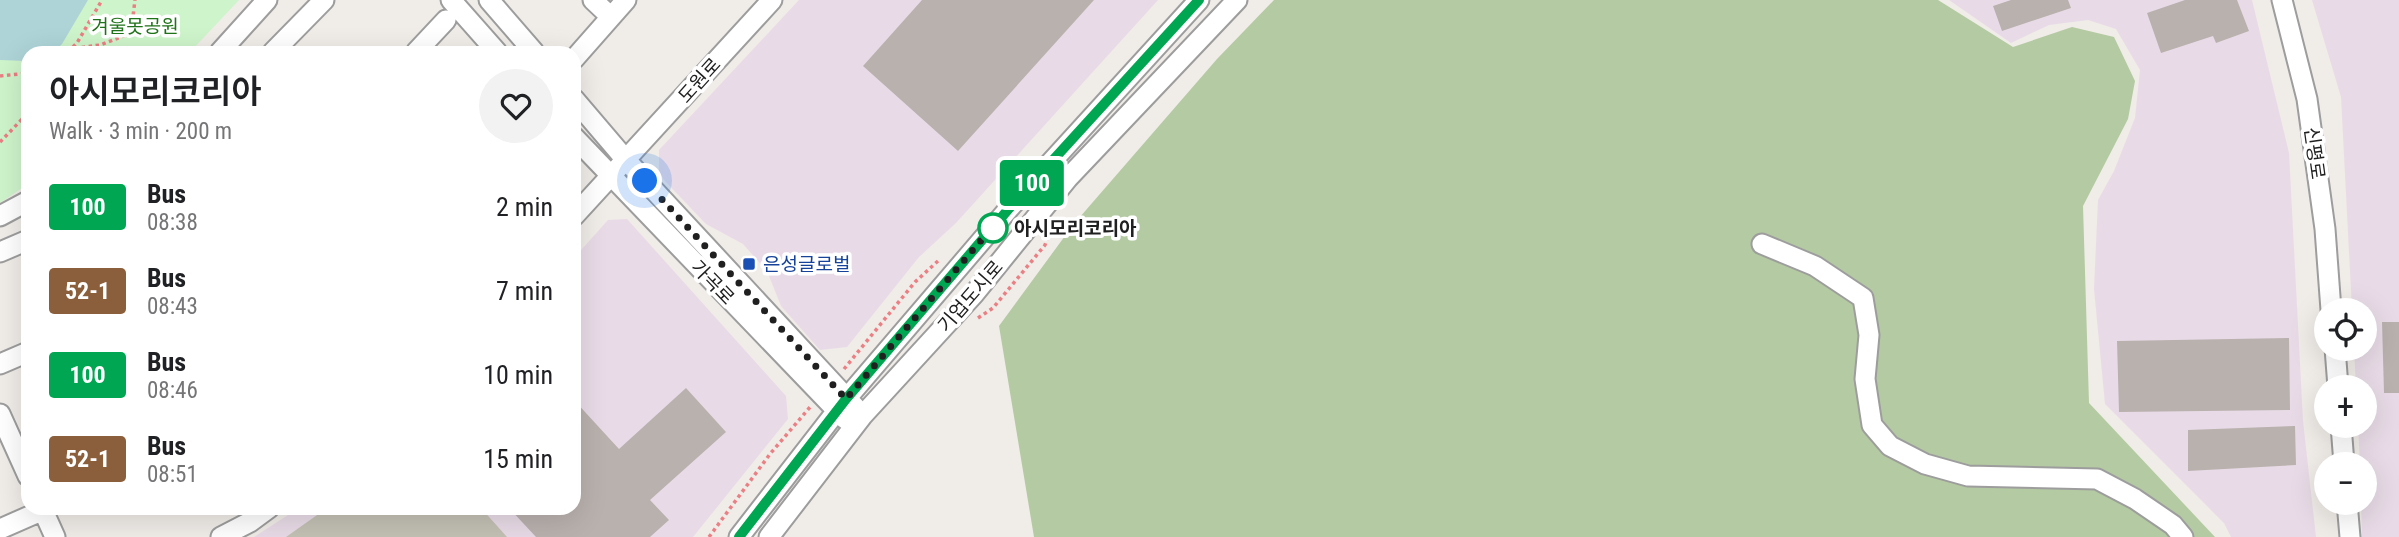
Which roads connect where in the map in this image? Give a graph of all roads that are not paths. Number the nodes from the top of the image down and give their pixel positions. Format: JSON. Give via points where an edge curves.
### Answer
{"nodes":[{"id":1,"x":267,"y":0,"type":"edge"},
{"id":2,"x":324,"y":0,"type":"edge"},
{"id":3,"x":451,"y":0,"type":"edge"},
{"id":4,"x":489,"y":0,"type":"edge"},
{"id":5,"x":593,"y":0,"type":"edge"},
{"id":6,"x":626,"y":0,"type":"edge"},
{"id":7,"x":772,"y":0,"type":"edge"},
{"id":8,"x":1199,"y":0,"type":"edge"},
{"id":9,"x":1237,"y":0,"type":"edge"},
{"id":10,"x":2282,"y":0,"type":"edge"},
{"id":11,"x":611,"y":17,"type":"junction"},
{"id":12,"x":446,"y":20,"type":"dead end"},
{"id":13,"x":225,"y":46,"type":"edge"},
{"id":14,"x":279,"y":46,"type":"edge"},
{"id":15,"x":422,"y":46,"type":"edge"},
{"id":16,"x":492,"y":46,"type":"edge"},
{"id":17,"x":529,"y":46,"type":"edge"},
{"id":18,"x":581,"y":51,"type":"edge"},
{"id":19,"x":581,"y":107,"type":"edge"},
{"id":20,"x":581,"y":144,"type":"edge"},
{"id":21,"x":626,"y":160,"type":"junction"},
{"id":22,"x":611,"y":176,"type":"junction"},
{"id":23,"x":21,"y":205,"type":"edge"},
{"id":24,"x":581,"y":208,"type":"edge"},
{"id":25,"x":0,"y":216,"type":"edge"},
{"id":26,"x":21,"y":243,"type":"edge"},
{"id":27,"x":1762,"y":244,"type":"dead end"},
{"id":28,"x":0,"y":252,"type":"edge"},
{"id":29,"x":2331,"y":298,"type":"edge"},
{"id":30,"x":21,"y":355,"type":"edge"},
{"id":31,"x":0,"y":364,"type":"edge"},
{"id":32,"x":841,"y":405,"type":"junction"},
{"id":33,"x":0,"y":414,"type":"edge"},
{"id":34,"x":858,"y":421,"type":"junction"},
{"id":35,"x":21,"y":460,"type":"edge"},
{"id":36,"x":30,"y":515,"type":"edge"},
{"id":37,"x":47,"y":515,"type":"edge"},
{"id":38,"x":260,"y":515,"type":"edge"},
{"id":39,"x":2348,"y":515,"type":"edge"},
{"id":40,"x":0,"y":529,"type":"edge"},
{"id":41,"x":55,"y":537,"type":"edge"},
{"id":42,"x":221,"y":537,"type":"edge"},
{"id":43,"x":739,"y":537,"type":"edge"},
{"id":44,"x":769,"y":537,"type":"edge"},
{"id":45,"x":2183,"y":537,"type":"edge"},
{"id":46,"x":2350,"y":537,"type":"edge"}],
"edges":[{"from":1,"to":13,"type":"street"},
{"from":2,"to":14,"type":"street"},
{"from":3,"to":16,"type":"street"},
{"from":4,"to":17,"type":"street"},
{"from":5,"to":11,"type":"street"},
{"from":6,"to":11,"type":"street"},
{"from":7,"to":21,"type":"street","name":"도원로"},
{"from":8,"to":32,"type":"street","name":"기업도시로","via":[[1012,205]]},
{"from":9,"to":34,"type":"street","name":"기업도시로","via":[[1068,178],[974,295]]},
{"from":10,"to":29,"type":"street","name":"신평로","via":[[2307,99]]},
{"from":11,"to":18,"type":"street"},
{"from":12,"to":15,"type":"street"},
{"from":19,"to":21,"type":"street","name":"가곡로"},
{"from":20,"to":22,"type":"street","name":"가곡로"},
{"from":21,"to":22,"type":"street","name":"도원로"},
{"from":21,"to":32,"type":"street","name":"가곡로"},
{"from":22,"to":24,"type":"street"},
{"from":22,"to":32,"type":"street","name":"가곡로"},
{"from":23,"to":25,"type":"street"},
{"from":26,"to":28,"type":"street"},
{"from":27,"to":45,"type":"street","via":[[1815,266],[1863,298],[1869,335],[1865,379],[1872,425],[1890,446],[1925,464],[1968,476],[2097,479],[2174,525]]},
{"from":30,"to":31,"type":"street"},
{"from":32,"to":34,"type":"street","name":"가곡로"},
{"from":32,"to":43,"type":"street","name":"기업도시로"},
{"from":33,"to":35,"type":"street"},
{"from":34,"to":44,"type":"street","name":"기업도시로"},
{"from":36,"to":40,"type":"street"},
{"from":37,"to":41,"type":"street"},
{"from":38,"to":42,"type":"street"},
{"from":39,"to":46,"type":"street"}]}
